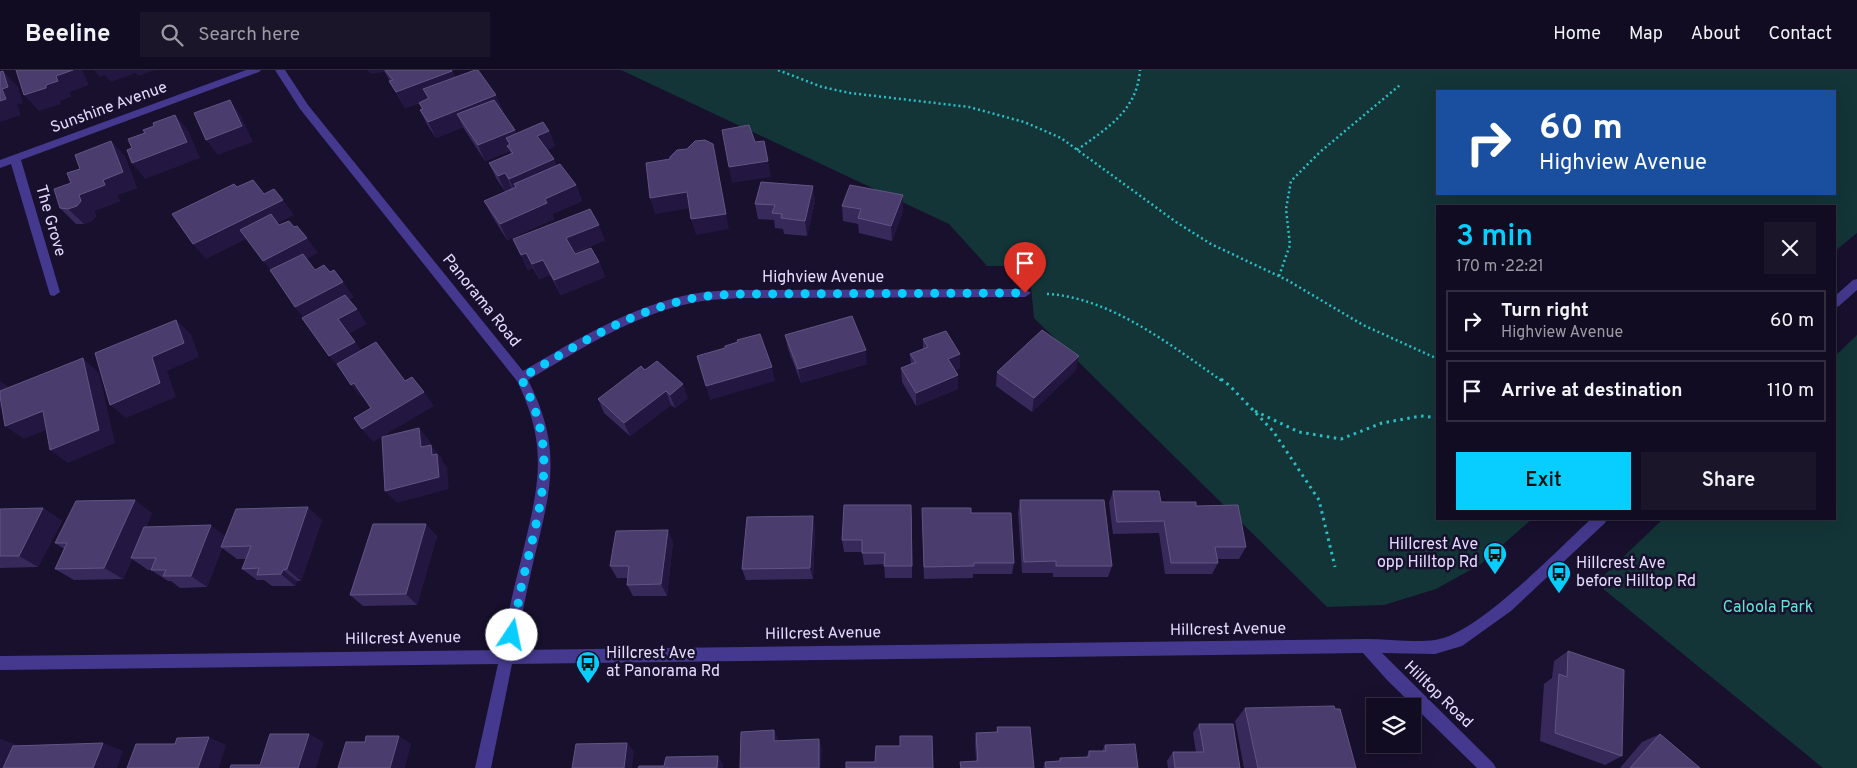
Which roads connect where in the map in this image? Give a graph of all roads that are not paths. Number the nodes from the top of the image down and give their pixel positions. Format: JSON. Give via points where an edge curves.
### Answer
{"nodes":[{"id":1,"x":256,"y":70,"type":"edge"},
{"id":2,"x":280,"y":70,"type":"edge"},
{"id":3,"x":15,"y":159,"type":"junction"},
{"id":4,"x":0,"y":164,"type":"edge"},
{"id":5,"x":1857,"y":283,"type":"edge"},
{"id":6,"x":54,"y":292,"type":"dead end"},
{"id":7,"x":1025,"y":293,"type":"road end"},
{"id":8,"x":1836,"y":302,"type":"edge"},
{"id":9,"x":521,"y":378,"type":"junction"},
{"id":10,"x":1599,"y":520,"type":"edge"},
{"id":11,"x":1366,"y":646,"type":"junction"},
{"id":12,"x":508,"y":655,"type":"junction"},
{"id":13,"x":0,"y":662,"type":"edge"},
{"id":14,"x":483,"y":768,"type":"edge"},
{"id":15,"x":1488,"y":768,"type":"edge"}],
"edges":[{"from":1,"to":3,"type":"street","name":"Sunshine Avenue"},
{"from":2,"to":9,"type":"street","name":"Panorama Road","via":[[304,107]]},
{"from":3,"to":4,"type":"street","name":"Sunshine Avenue"},
{"from":3,"to":6,"type":"street","name":"The Grove"},
{"from":5,"to":8,"type":"street"},
{"from":7,"to":9,"type":"street","name":"Highview Avenue","via":[[742,294],[687,299],[625,320]]},
{"from":9,"to":12,"type":"street","name":"Panorama Road","via":[[539,421],[544,470],[542,498]]},
{"from":10,"to":11,"type":"street","name":"Hillcrest Avenue","via":[[1506,606],[1457,641],[1435,647]]},
{"from":11,"to":12,"type":"street","name":"Hillcrest Avenue"},
{"from":11,"to":15,"type":"street","name":"Hilltop Road"},
{"from":12,"to":13,"type":"street","name":"Hillcrest Avenue"},
{"from":12,"to":14,"type":"street","name":"Panorama Road"}]}
